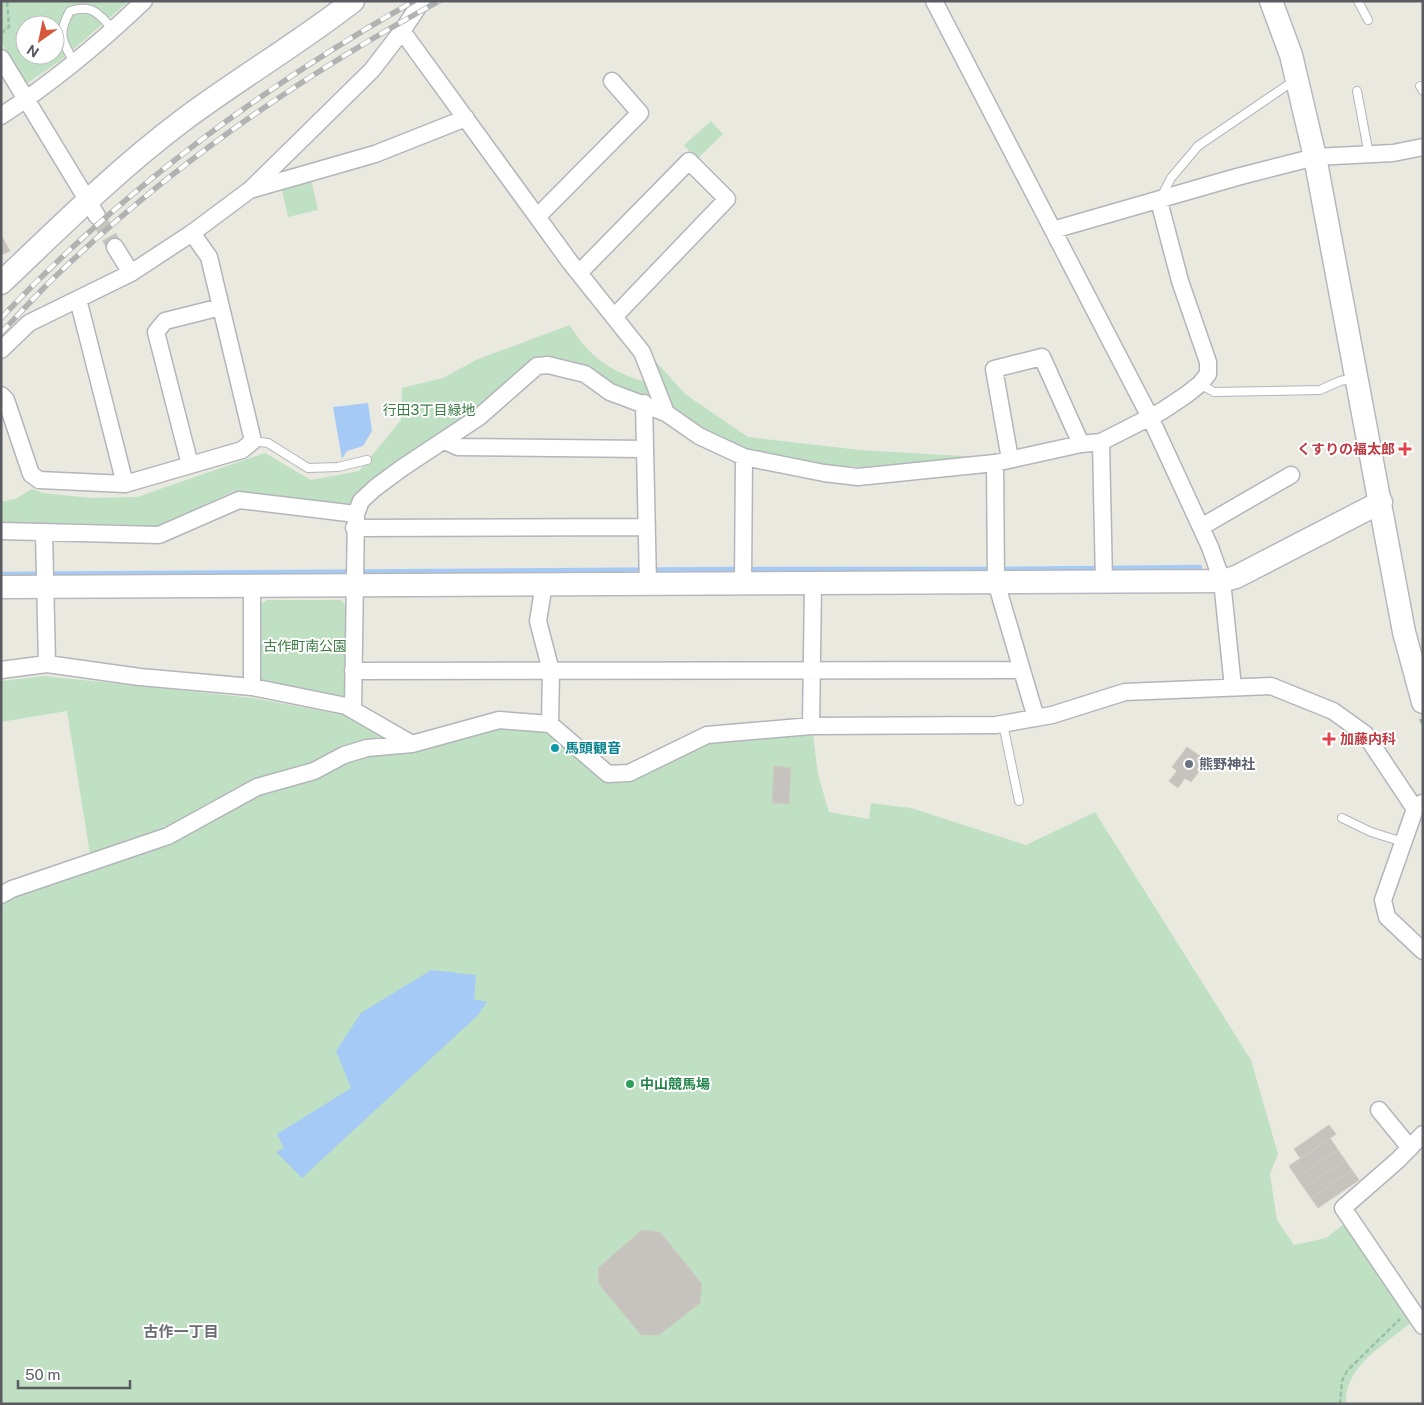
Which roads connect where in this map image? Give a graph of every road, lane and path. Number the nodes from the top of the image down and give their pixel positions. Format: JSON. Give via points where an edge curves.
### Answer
{"nodes":[{"id":1,"x":7,"y":1,"type":"edge"},
{"id":2,"x":144,"y":1,"type":"edge"},
{"id":3,"x":353,"y":1,"type":"edge"},
{"id":4,"x":422,"y":1,"type":"edge"},
{"id":5,"x":934,"y":1,"type":"edge"},
{"id":6,"x":1271,"y":1,"type":"edge"},
{"id":7,"x":1369,"y":1,"type":"edge"},
{"id":8,"x":1359,"y":4,"type":"edge"},
{"id":9,"x":1368,"y":20,"type":"dead end"},
{"id":10,"x":113,"y":29,"type":"junction"},
{"id":11,"x":402,"y":31,"type":"junction"},
{"id":12,"x":1,"y":33,"type":"edge"},
{"id":13,"x":1,"y":58,"type":"edge"},
{"id":14,"x":74,"y":62,"type":"junction"},
{"id":15,"x":1297,"y":79,"type":"junction"},
{"id":16,"x":612,"y":81,"type":"dead end"},
{"id":17,"x":1357,"y":91,"type":"dead end"},
{"id":18,"x":27,"y":99,"type":"junction"},
{"id":19,"x":1,"y":116,"type":"edge"},
{"id":20,"x":466,"y":118,"type":"junction"},
{"id":21,"x":1423,"y":146,"type":"edge"},
{"id":22,"x":1369,"y":154,"type":"junction"},
{"id":23,"x":1315,"y":157,"type":"junction"},
{"id":24,"x":251,"y":189,"type":"junction"},
{"id":25,"x":1159,"y":201,"type":"junction"},
{"id":26,"x":92,"y":208,"type":"junction"},
{"id":27,"x":538,"y":216,"type":"junction"},
{"id":28,"x":1053,"y":230,"type":"junction"},
{"id":29,"x":192,"y":233,"type":"junction"},
{"id":30,"x":115,"y":247,"type":"tunnel mouth"},
{"id":31,"x":579,"y":272,"type":"junction"},
{"id":32,"x":130,"y":273,"type":"junction"},
{"id":33,"x":1,"y":283,"type":"edge"},
{"id":34,"x":78,"y":298,"type":"junction"},
{"id":35,"x":222,"y":307,"type":"junction"},
{"id":36,"x":614,"y":317,"type":"junction"},
{"id":37,"x":1,"y":350,"type":"edge"},
{"id":38,"x":1357,"y":378,"type":"junction"},
{"id":39,"x":1200,"y":384,"type":"junction"},
{"id":40,"x":1,"y":395,"type":"edge"},
{"id":41,"x":644,"y":403,"type":"junction"},
{"id":42,"x":666,"y":413,"type":"junction"},
{"id":43,"x":1150,"y":417,"type":"junction"},
{"id":44,"x":253,"y":441,"type":"junction"},
{"id":45,"x":445,"y":441,"type":"junction"},
{"id":46,"x":1101,"y":442,"type":"junction"},
{"id":47,"x":1081,"y":444,"type":"junction"},
{"id":48,"x":645,"y":449,"type":"junction"},
{"id":49,"x":744,"y":457,"type":"junction"},
{"id":50,"x":366,"y":460,"type":"dead end"},
{"id":51,"x":1002,"y":461,"type":"junction"},
{"id":52,"x":190,"y":465,"type":"junction"},
{"id":53,"x":1290,"y":475,"type":"dead end"},
{"id":54,"x":125,"y":484,"type":"junction"},
{"id":55,"x":1378,"y":488,"type":"junction"},
{"id":56,"x":355,"y":521,"type":"junction"},
{"id":57,"x":647,"y":527,"type":"junction"},
{"id":58,"x":1201,"y":527,"type":"junction"},
{"id":59,"x":1,"y":531,"type":"edge"},
{"id":60,"x":44,"y":533,"type":"junction"},
{"id":61,"x":996,"y":582,"type":"junction"},
{"id":62,"x":1104,"y":582,"type":"junction"},
{"id":63,"x":1222,"y":582,"type":"junction"},
{"id":64,"x":743,"y":583,"type":"junction"},
{"id":65,"x":813,"y":583,"type":"junction"},
{"id":66,"x":544,"y":584,"type":"junction"},
{"id":67,"x":648,"y":584,"type":"junction"},
{"id":68,"x":354,"y":585,"type":"junction"},
{"id":69,"x":252,"y":586,"type":"junction"},
{"id":70,"x":1,"y":587,"type":"edge"},
{"id":71,"x":45,"y":587,"type":"junction"},
{"id":72,"x":46,"y":664,"type":"junction"},
{"id":73,"x":1,"y":670,"type":"edge"},
{"id":74,"x":1021,"y":670,"type":"junction"},
{"id":75,"x":353,"y":671,"type":"junction"},
{"id":76,"x":551,"y":671,"type":"junction"},
{"id":77,"x":812,"y":671,"type":"junction"},
{"id":78,"x":252,"y":687,"type":"junction"},
{"id":79,"x":1233,"y":687,"type":"junction"},
{"id":80,"x":1423,"y":702,"type":"edge"},
{"id":81,"x":353,"y":709,"type":"junction"},
{"id":82,"x":1036,"y":718,"type":"junction"},
{"id":83,"x":550,"y":724,"type":"junction"},
{"id":84,"x":1003,"y":724,"type":"junction"},
{"id":85,"x":811,"y":726,"type":"junction"},
{"id":86,"x":412,"y":744,"type":"junction"},
{"id":87,"x":1019,"y":801,"type":"dead end"},
{"id":88,"x":1419,"y":806,"type":"edge"},
{"id":89,"x":1342,"y":818,"type":"dead end"},
{"id":90,"x":1403,"y":842,"type":"junction"},
{"id":91,"x":1,"y":895,"type":"edge"},
{"id":92,"x":1423,"y":951,"type":"edge"},
{"id":93,"x":1379,"y":1110,"type":"dead end"},
{"id":94,"x":1423,"y":1134,"type":"edge"},
{"id":95,"x":1410,"y":1148,"type":"junction"},
{"id":96,"x":1414,"y":1312,"type":"junction"},
{"id":97,"x":1423,"y":1326,"type":"edge"},
{"id":98,"x":1340,"y":1404,"type":"edge"}],
"edges":[{"from":1,"to":12,"type":"path","via":[[9,28]]},
{"from":2,"to":10,"type":"street"},
{"from":3,"to":26,"type":"street","via":[[182,121]]},
{"from":4,"to":11,"type":"street"},
{"from":5,"to":28,"type":"street"},
{"from":6,"to":15,"type":"street","via":[[1284,32]]},
{"from":7,"to":8,"type":"lane"},
{"from":8,"to":9,"type":"lane"},
{"from":10,"to":14,"type":"street"},
{"from":10,"to":14,"type":"lane","via":[[94,10],[83,7],[70,11],[62,40]]},
{"from":11,"to":20,"type":"street"},
{"from":11,"to":24,"type":"street","via":[[372,70]]},
{"from":13,"to":18,"type":"street"},
{"from":14,"to":18,"type":"street"},
{"from":15,"to":23,"type":"street"},
{"from":15,"to":25,"type":"lane","via":[[1198,146],[1171,178]]},
{"from":16,"to":27,"type":"street","via":[[640,113]]},
{"from":17,"to":22,"type":"lane"},
{"from":18,"to":19,"type":"street"},
{"from":18,"to":26,"type":"street"},
{"from":20,"to":24,"type":"street","via":[[375,154]]},
{"from":20,"to":27,"type":"street"},
{"from":21,"to":22,"type":"street","via":[[1393,153]]},
{"from":22,"to":23,"type":"street"},
{"from":23,"to":25,"type":"street"},
{"from":23,"to":38,"type":"street"},
{"from":24,"to":29,"type":"street"},
{"from":25,"to":28,"type":"street"},
{"from":25,"to":39,"type":"street","via":[[1180,281],[1208,362],[1208,374]]},
{"from":26,"to":33,"type":"street"},
{"from":27,"to":31,"type":"street"},
{"from":28,"to":43,"type":"street"},
{"from":29,"to":32,"type":"street"},
{"from":29,"to":35,"type":"street","via":[[210,257]]},
{"from":30,"to":32,"type":"street"},
{"from":31,"to":36,"type":"street"},
{"from":31,"to":36,"type":"street","via":[[689,161],[727,199]]},
{"from":32,"to":34,"type":"street"},
{"from":34,"to":37,"type":"street","via":[[29,323]]},
{"from":34,"to":54,"type":"street"},
{"from":35,"to":44,"type":"street"},
{"from":35,"to":52,"type":"street","via":[[165,321],[156,332]]},
{"from":36,"to":42,"type":"street","via":[[642,352]]},
{"from":38,"to":39,"type":"lane","via":[[1320,390],[1214,392]]},
{"from":38,"to":55,"type":"street"},
{"from":39,"to":43,"type":"street"},
{"from":40,"to":54,"type":"street","via":[[6,400],[30,474],[39,480]]},
{"from":41,"to":42,"type":"street"},
{"from":41,"to":45,"type":"street","via":[[610,392],[585,374],[548,365],[537,366],[480,418]]},
{"from":41,"to":48,"type":"street"},
{"from":42,"to":49,"type":"street","via":[[699,436]]},
{"from":43,"to":46,"type":"street"},
{"from":43,"to":58,"type":"street"},
{"from":44,"to":50,"type":"lane","via":[[268,444],[308,468],[338,467]]},
{"from":44,"to":52,"type":"street","via":[[242,450]]},
{"from":45,"to":48,"type":"street","via":[[458,447]]},
{"from":45,"to":56,"type":"street","via":[[402,468],[361,500]]},
{"from":46,"to":47,"type":"street"},
{"from":46,"to":62,"type":"street"},
{"from":47,"to":51,"type":"street"},
{"from":47,"to":51,"type":"street","via":[[1042,357],[994,369]]},
{"from":48,"to":57,"type":"street"},
{"from":49,"to":51,"type":"street","via":[[858,477]]},
{"from":49,"to":64,"type":"street"},
{"from":51,"to":61,"type":"street"},
{"from":52,"to":54,"type":"street"},
{"from":53,"to":58,"type":"street"},
{"from":55,"to":63,"type":"street","via":[[1236,577]]},
{"from":55,"to":80,"type":"street","via":[[1404,632]]},
{"from":56,"to":57,"type":"street"},
{"from":56,"to":60,"type":"street","via":[[239,500],[159,535]]},
{"from":56,"to":68,"type":"street"},
{"from":57,"to":67,"type":"street"},
{"from":58,"to":63,"type":"street"},
{"from":59,"to":60,"type":"street"},
{"from":60,"to":71,"type":"street"},
{"from":61,"to":62,"type":"street"},
{"from":61,"to":65,"type":"street"},
{"from":61,"to":74,"type":"street"},
{"from":62,"to":63,"type":"street"},
{"from":63,"to":79,"type":"street"},
{"from":64,"to":65,"type":"street"},
{"from":64,"to":67,"type":"street"},
{"from":65,"to":77,"type":"street"},
{"from":66,"to":67,"type":"street"},
{"from":66,"to":68,"type":"street"},
{"from":66,"to":76,"type":"street","via":[[538,621]]},
{"from":68,"to":69,"type":"street"},
{"from":68,"to":75,"type":"street"},
{"from":69,"to":71,"type":"street"},
{"from":69,"to":78,"type":"street"},
{"from":70,"to":71,"type":"street"},
{"from":71,"to":72,"type":"street"},
{"from":72,"to":73,"type":"street"},
{"from":72,"to":78,"type":"street"},
{"from":74,"to":77,"type":"street"},
{"from":74,"to":82,"type":"street"},
{"from":75,"to":76,"type":"street"},
{"from":75,"to":81,"type":"street"},
{"from":76,"to":77,"type":"street"},
{"from":76,"to":83,"type":"street"},
{"from":77,"to":85,"type":"street"},
{"from":78,"to":81,"type":"street"},
{"from":79,"to":82,"type":"street","via":[[1125,692]]},
{"from":79,"to":88,"type":"street","via":[[1272,686],[1332,711],[1365,734]]},
{"from":81,"to":86,"type":"street"},
{"from":82,"to":84,"type":"street"},
{"from":83,"to":85,"type":"street","via":[[608,774],[629,773],[707,735]]},
{"from":83,"to":86,"type":"street","via":[[499,720]]},
{"from":84,"to":85,"type":"street"},
{"from":84,"to":87,"type":"lane"},
{"from":86,"to":91,"type":"street","via":[[367,748],[344,755],[314,771],[258,788],[168,836]]},
{"from":88,"to":90,"type":"street"},
{"from":89,"to":90,"type":"lane"},
{"from":90,"to":92,"type":"street","via":[[1383,900],[1387,917]]},
{"from":93,"to":95,"type":"street"},
{"from":94,"to":95,"type":"street"},
{"from":95,"to":96,"type":"street","via":[[1343,1208]]},
{"from":96,"to":97,"type":"street"},
{"from":96,"to":98,"type":"path","via":[[1407,1313],[1347,1371],[1342,1381]]}]}
